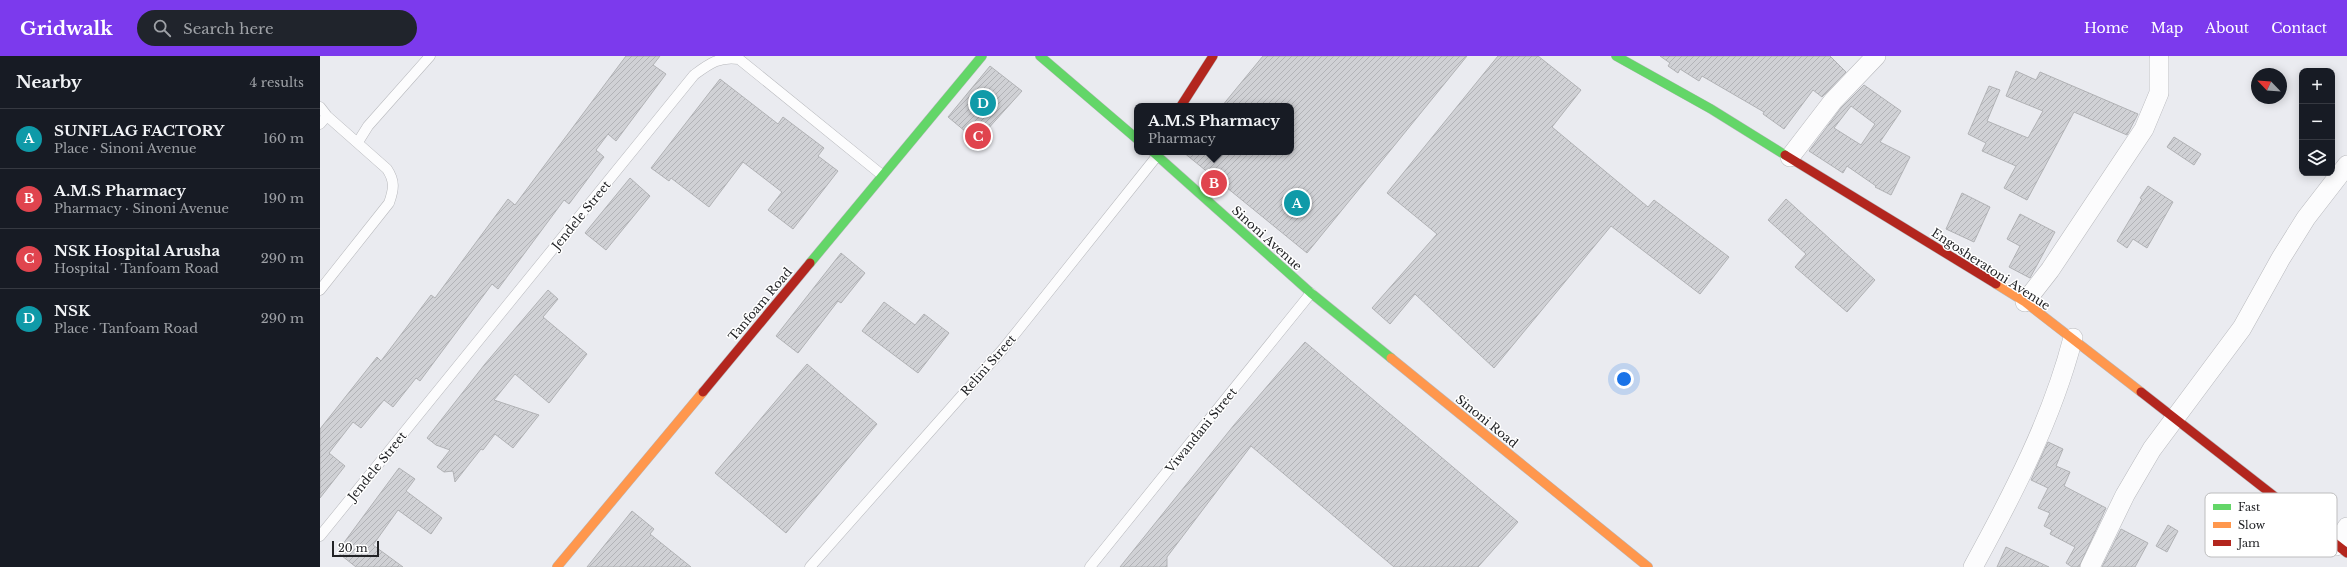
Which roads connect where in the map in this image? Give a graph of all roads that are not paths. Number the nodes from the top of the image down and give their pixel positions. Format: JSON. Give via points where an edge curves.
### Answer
{"nodes":[{"id":1,"x":430,"y":56,"type":"edge"},
{"id":2,"x":982,"y":56,"type":"edge"},
{"id":3,"x":1213,"y":56,"type":"edge"},
{"id":4,"x":1616,"y":56,"type":"edge"},
{"id":5,"x":1876,"y":56,"type":"edge"},
{"id":6,"x":1043,"y":57,"type":"edge"},
{"id":7,"x":2159,"y":59,"type":"dead end"},
{"id":8,"x":1183,"y":103,"type":"edge"},
{"id":9,"x":320,"y":107,"type":"edge"},
{"id":10,"x":323,"y":120,"type":"edge"},
{"id":11,"x":1134,"y":136,"type":"edge"},
{"id":12,"x":358,"y":142,"type":"junction"},
{"id":13,"x":1152,"y":155,"type":"edge"},
{"id":14,"x":1156,"y":155,"type":"edge"},
{"id":15,"x":1790,"y":156,"type":"junction"},
{"id":16,"x":2347,"y":165,"type":"edge"},
{"id":17,"x":882,"y":175,"type":"junction"},
{"id":18,"x":320,"y":290,"type":"edge"},
{"id":19,"x":1311,"y":293,"type":"junction"},
{"id":20,"x":2025,"y":302,"type":"junction"},
{"id":21,"x":2073,"y":338,"type":"junction"},
{"id":22,"x":2174,"y":417,"type":"junction"},
{"id":23,"x":2270,"y":493,"type":"edge"},
{"id":24,"x":2347,"y":527,"type":"edge"},
{"id":25,"x":320,"y":536,"type":"edge"},
{"id":26,"x":2341,"y":549,"type":"edge"},
{"id":27,"x":557,"y":567,"type":"edge"},
{"id":28,"x":810,"y":567,"type":"edge"},
{"id":29,"x":1090,"y":567,"type":"edge"},
{"id":30,"x":1648,"y":567,"type":"edge"},
{"id":31,"x":1973,"y":567,"type":"edge"},
{"id":32,"x":2090,"y":567,"type":"edge"}],
"edges":[{"from":1,"to":12,"type":"lane","via":[[368,126]]},
{"from":2,"to":17,"type":"street","name":"Tanfoam Road"},
{"from":3,"to":8,"type":"street"},
{"from":4,"to":15,"type":"street","name":"Engosheratoni Avenue"},
{"from":5,"to":15,"type":"street","via":[[1833,101]]},
{"from":6,"to":11,"type":"street"},
{"from":7,"to":20,"type":"street","via":[[2158,93],[2144,129],[2050,270]]},
{"from":9,"to":10,"type":"lane"},
{"from":10,"to":12,"type":"lane"},
{"from":12,"to":18,"type":"lane","via":[[387,169],[393,178],[394,190],[389,202]]},
{"from":13,"to":28,"type":"lane","name":"Relini Street","via":[[1003,349]]},
{"from":14,"to":19,"type":"street","name":"Sinoni Avenue"},
{"from":15,"to":20,"type":"street","name":"Engosheratoni Avenue"},
{"from":16,"to":22,"type":"street","via":[[2306,218],[2238,334]]},
{"from":17,"to":25,"type":"lane","name":"Jendele Street","via":[[739,59],[726,57],[708,64],[694,75]]},
{"from":17,"to":27,"type":"street","name":"Tanfoam Road"},
{"from":19,"to":29,"type":"lane","name":"Viwandani Street"},
{"from":19,"to":30,"type":"street","name":"Sinoni Road"},
{"from":20,"to":21,"type":"street","name":"Engosheratoni Avenue"},
{"from":21,"to":22,"type":"street","name":"Engosheratoni Avenue"},
{"from":21,"to":31,"type":"street","via":[[2063,374],[2036,442]]},
{"from":22,"to":23,"type":"street","name":"Engosheratoni Avenue"},
{"from":22,"to":32,"type":"street","via":[[2138,471]]},
{"from":24,"to":26,"type":"street"}]}
